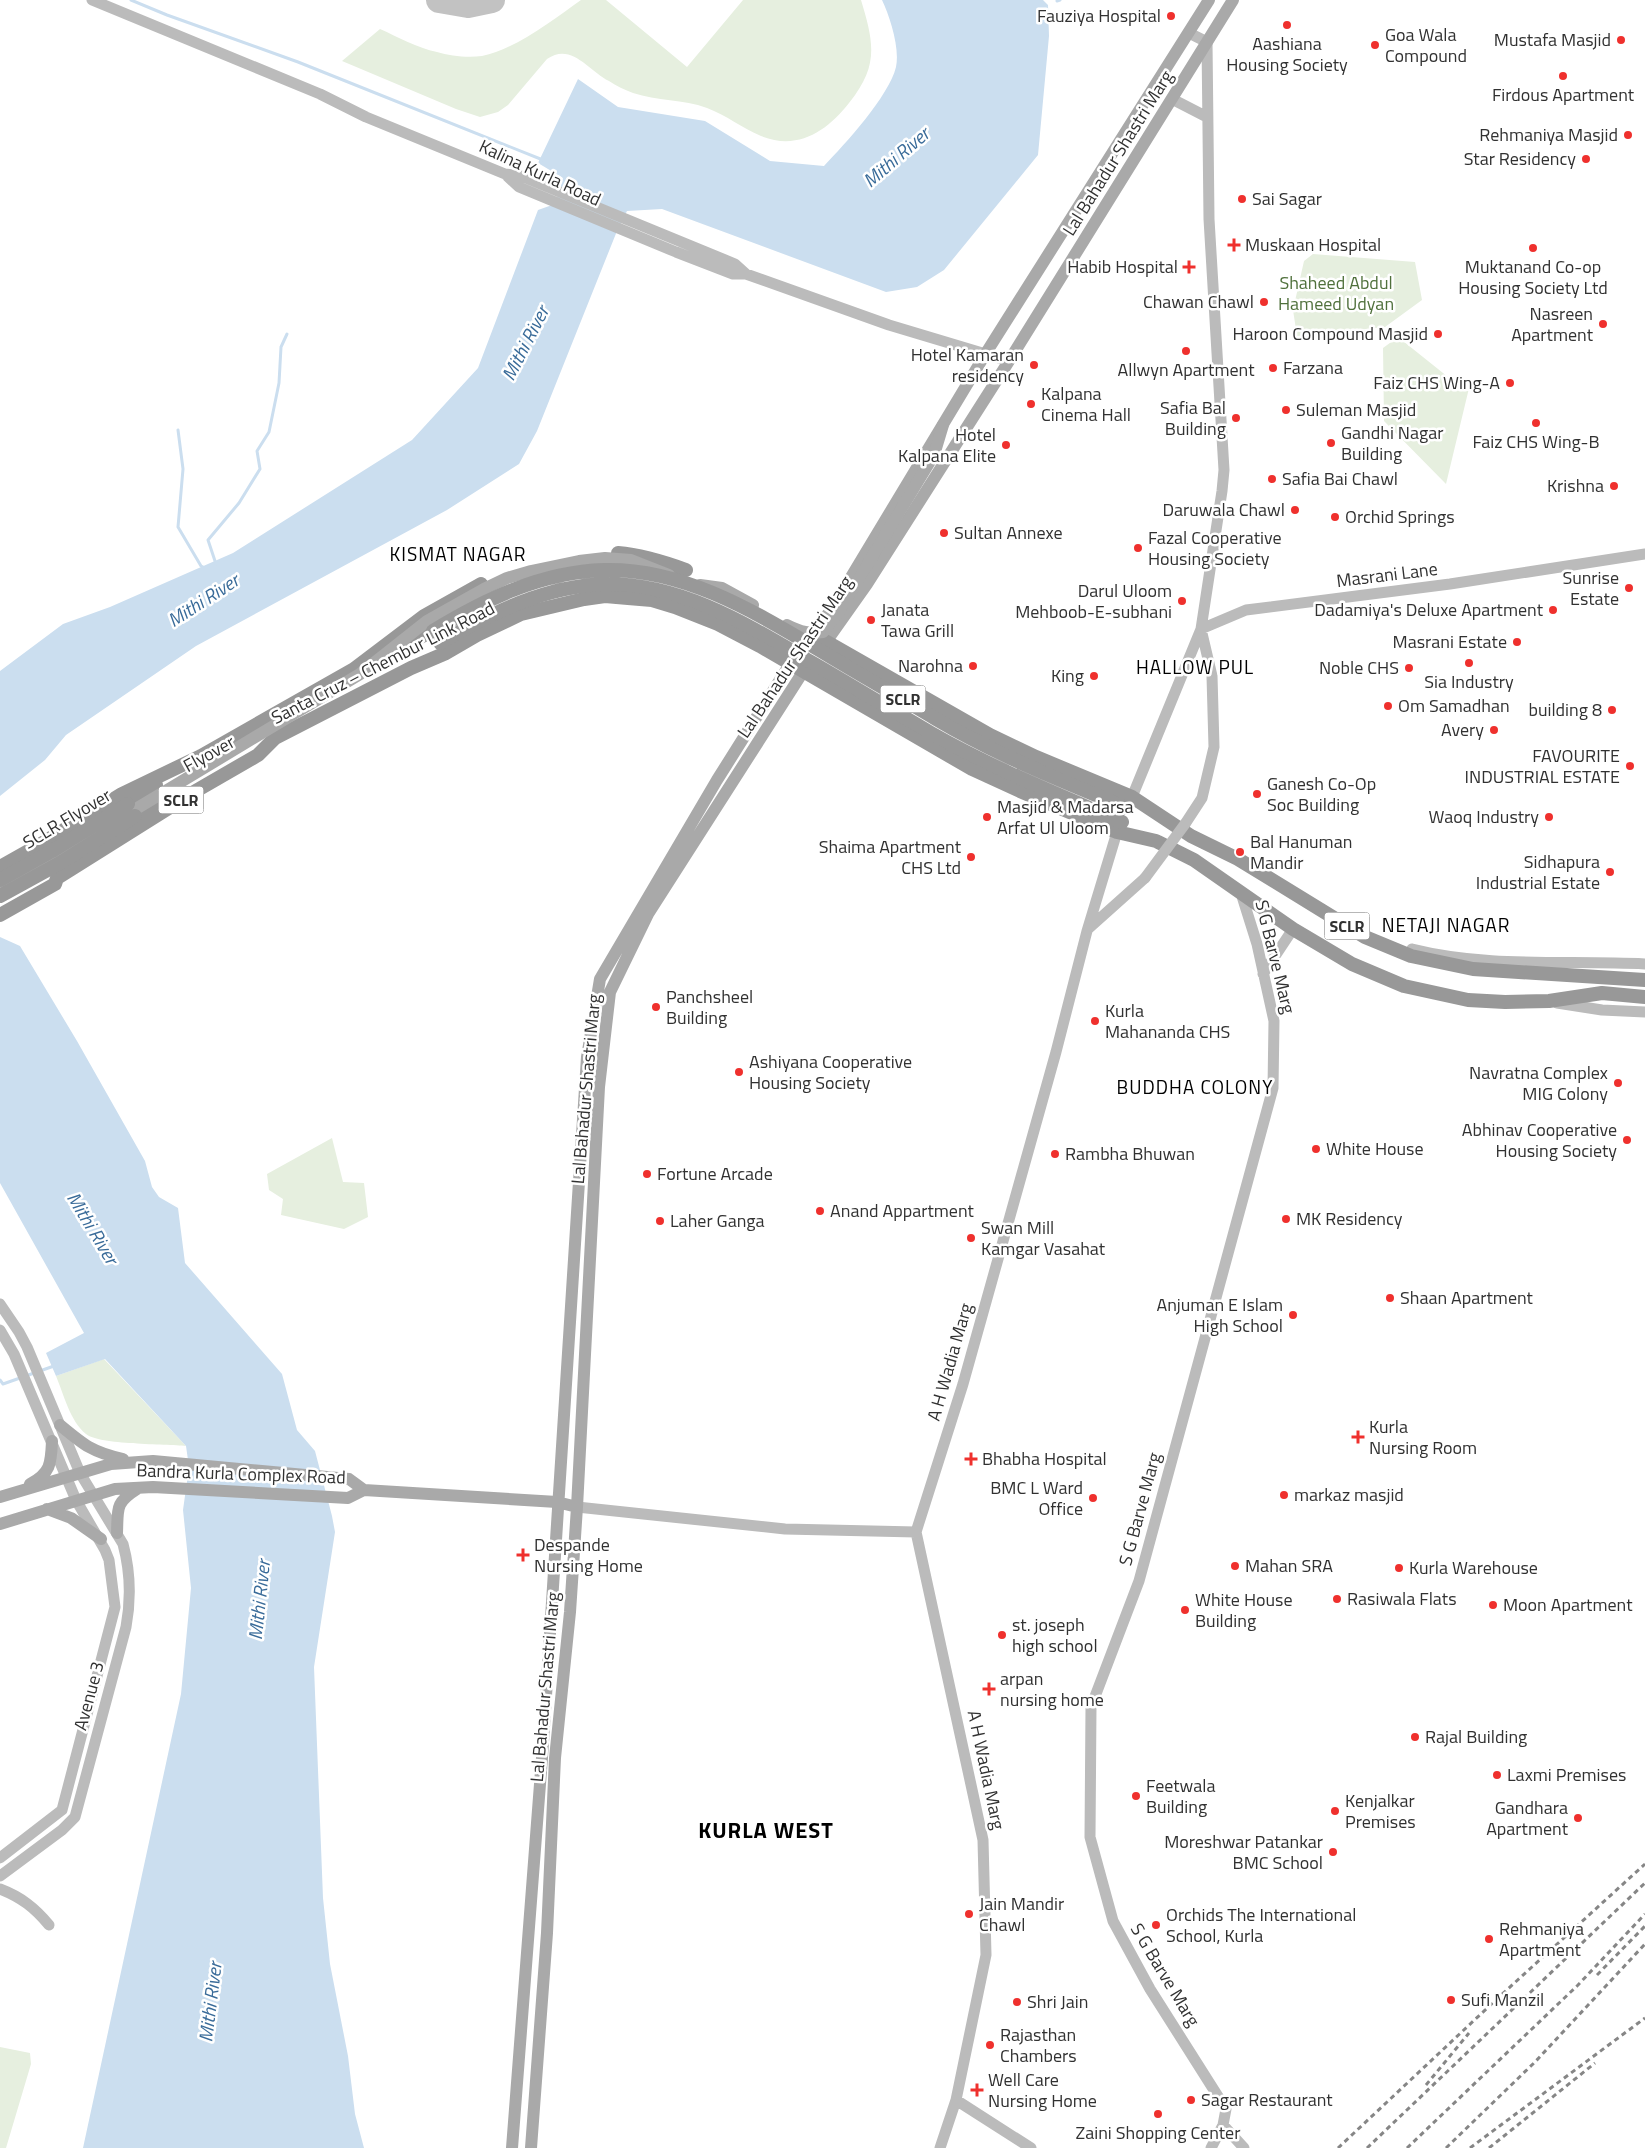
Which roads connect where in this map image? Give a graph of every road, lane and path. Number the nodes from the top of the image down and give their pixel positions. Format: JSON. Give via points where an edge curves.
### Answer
{"nodes":[{"id":1,"x":92,"y":0,"type":"edge"},
{"id":2,"x":1209,"y":0,"type":"edge"},
{"id":3,"x":1216,"y":0,"type":"edge"},
{"id":4,"x":1230,"y":4,"type":"edge"},
{"id":5,"x":1188,"y":33,"type":"junction"},
{"id":6,"x":1207,"y":42,"type":"junction"},
{"id":7,"x":1172,"y":99,"type":"junction"},
{"id":8,"x":1207,"y":117,"type":"junction"},
{"id":9,"x":986,"y":354,"type":"junction"},
{"id":10,"x":1009,"y":361,"type":"junction"},
{"id":11,"x":943,"y":425,"type":"junction"},
{"id":12,"x":1645,"y":554,"type":"edge"},
{"id":13,"x":637,"y":555,"type":"junction"},
{"id":14,"x":684,"y":576,"type":"junction"},
{"id":15,"x":631,"y":598,"type":"junction"},
{"id":16,"x":1201,"y":629,"type":"junction"},
{"id":17,"x":813,"y":634,"type":"junction"},
{"id":18,"x":826,"y":642,"type":"junction"},
{"id":19,"x":789,"y":663,"type":"junction"},
{"id":20,"x":354,"y":669,"type":"junction"},
{"id":21,"x":802,"y":671,"type":"junction"},
{"id":22,"x":778,"y":680,"type":"junction"},
{"id":23,"x":792,"y":688,"type":"junction"},
{"id":24,"x":367,"y":692,"type":"junction"},
{"id":25,"x":933,"y":703,"type":"junction"},
{"id":26,"x":912,"y":735,"type":"junction"},
{"id":27,"x":275,"y":738,"type":"junction"},
{"id":28,"x":201,"y":756,"type":"junction"},
{"id":29,"x":711,"y":803,"type":"junction"},
{"id":30,"x":1130,"y":803,"type":"junction"},
{"id":31,"x":132,"y":810,"type":"junction"},
{"id":32,"x":1120,"y":827,"type":"junction"},
{"id":33,"x":38,"y":846,"type":"junction"},
{"id":34,"x":0,"y":867,"type":"edge"},
{"id":35,"x":57,"y":878,"type":"junction"},
{"id":36,"x":0,"y":880,"type":"edge"},
{"id":37,"x":0,"y":888,"type":"edge"},
{"id":38,"x":1241,"y":893,"type":"junction"},
{"id":39,"x":1,"y":906,"type":"edge"},
{"id":40,"x":1293,"y":929,"type":"junction"},
{"id":41,"x":1087,"y":930,"type":"junction"},
{"id":42,"x":1645,"y":964,"type":"edge"},
{"id":43,"x":1585,"y":968,"type":"junction"},
{"id":44,"x":1263,"y":974,"type":"junction"},
{"id":45,"x":1645,"y":980,"type":"edge"},
{"id":46,"x":1645,"y":997,"type":"edge"},
{"id":47,"x":1549,"y":1001,"type":"junction"},
{"id":48,"x":1645,"y":1012,"type":"edge"},
{"id":49,"x":0,"y":1304,"type":"edge"},
{"id":50,"x":0,"y":1330,"type":"edge"},
{"id":51,"x":60,"y":1425,"type":"junction"},
{"id":52,"x":52,"y":1441,"type":"junction"},
{"id":53,"x":137,"y":1462,"type":"junction"},
{"id":54,"x":80,"y":1472,"type":"junction"},
{"id":55,"x":66,"y":1477,"type":"junction"},
{"id":56,"x":139,"y":1488,"type":"junction"},
{"id":57,"x":19,"y":1490,"type":"junction"},
{"id":58,"x":364,"y":1490,"type":"junction"},
{"id":59,"x":95,"y":1495,"type":"junction"},
{"id":60,"x":0,"y":1497,"type":"edge"},
{"id":61,"x":76,"y":1500,"type":"junction"},
{"id":62,"x":558,"y":1502,"type":"junction"},
{"id":63,"x":577,"y":1507,"type":"junction"},
{"id":64,"x":47,"y":1509,"type":"junction"},
{"id":65,"x":0,"y":1524,"type":"edge"},
{"id":66,"x":916,"y":1532,"type":"junction"},
{"id":67,"x":117,"y":1533,"type":"junction"},
{"id":68,"x":101,"y":1539,"type":"junction"},
{"id":69,"x":550,"y":1610,"type":"junction"},
{"id":70,"x":570,"y":1612,"type":"junction"},
{"id":71,"x":542,"y":1758,"type":"junction"},
{"id":72,"x":555,"y":1758,"type":"junction"},
{"id":73,"x":0,"y":1858,"type":"edge"},
{"id":74,"x":0,"y":1876,"type":"edge"},
{"id":75,"x":0,"y":1890,"type":"edge"},
{"id":76,"x":49,"y":1925,"type":"dead end"},
{"id":77,"x":527,"y":1933,"type":"junction"},
{"id":78,"x":547,"y":1933,"type":"junction"},
{"id":79,"x":956,"y":2100,"type":"junction"},
{"id":80,"x":1223,"y":2125,"type":"junction"},
{"id":81,"x":512,"y":2148,"type":"edge"},
{"id":82,"x":531,"y":2148,"type":"edge"},
{"id":83,"x":940,"y":2148,"type":"edge"},
{"id":84,"x":1032,"y":2148,"type":"edge"},
{"id":85,"x":1211,"y":2148,"type":"edge"},
{"id":86,"x":1244,"y":2148,"type":"edge"}],
"edges":[{"from":1,"to":9,"type":"street","name":"Kalina Kurla Road","via":[[505,174],[519,187],[535,188],[662,240],[733,274],[746,274],[889,326]]},
{"from":2,"to":5,"type":"main road","name":"Lal Bahadur Shastri Marg"},
{"from":3,"to":4,"type":"main road"},
{"from":4,"to":6,"type":"main road","name":"Lal Bahadur Shastri Marg"},
{"from":5,"to":6,"type":"street"},
{"from":5,"to":9,"type":"main road","name":"Lal Bahadur Shastri Marg"},
{"from":6,"to":7,"type":"main road","name":"Lal Bahadur Shastri Marg"},
{"from":6,"to":8,"type":"street"},
{"from":7,"to":8,"type":"street"},
{"from":7,"to":10,"type":"main road","name":"Lal Bahadur Shastri Marg"},
{"from":8,"to":16,"type":"street","via":[[1208,219],[1224,470]]},
{"from":9,"to":10,"type":"street","name":"Kalina Kurla Road"},
{"from":9,"to":11,"type":"main road","name":"Lal Bahadur Shastri Marg"},
{"from":10,"to":18,"type":"main road","name":"Lal Bahadur Shastri Marg","via":[[867,584]]},
{"from":11,"to":14,"type":"main road","bridge":true,"via":[[934,455],[824,632],[800,632],[722,588]]},
{"from":11,"to":17,"type":"main road","name":"Lal Bahadur Shastri Marg","via":[[833,607]]},
{"from":12,"to":16,"type":"street","name":"Masrani Lane","via":[[1450,584],[1246,610]]},
{"from":13,"to":14,"type":"highway","name":"Santa Cruz – Chembur Link Road","via":[[659,560]]},
{"from":13,"to":15,"type":"highway"},
{"from":13,"to":20,"type":"highway","name":"Santa Cruz – Chembur Link Road","via":[[578,555],[505,574],[424,616]]},
{"from":14,"to":20,"type":"highway","number":"SCLR","bridge":true,"via":[[605,570],[556,577],[512,589]]},
{"from":14,"to":30,"type":"highway","number":"SCLR","bridge":true,"via":[[758,615],[984,746],[1031,768]]},
{"from":14,"to":37,"type":"main road","bridge":true,"via":[[631,560],[605,558],[531,571],[484,589],[427,621],[360,674]]},
{"from":15,"to":19,"type":"highway","name":"Santa Cruz – Chembur Link Road","via":[[652,600],[696,615],[740,634]]},
{"from":15,"to":24,"type":"highway","name":"Santa Cruz – Chembur Link Road","via":[[584,598],[521,614]]},
{"from":16,"to":30,"type":"street"},
{"from":16,"to":41,"type":"street","bridge":true,"via":[[1212,676],[1214,747],[1202,798],[1145,878]]},
{"from":17,"to":18,"type":"highway"},
{"from":17,"to":19,"type":"main road","name":"Lal Bahadur Shastri Marg"},
{"from":18,"to":21,"type":"main road","name":"Lal Bahadur Shastri Marg"},
{"from":18,"to":25,"type":"highway"},
{"from":19,"to":21,"type":"highway","name":"Santa Cruz – Chembur Link Road"},
{"from":19,"to":22,"type":"main road","name":"Lal Bahadur Shastri Marg"},
{"from":20,"to":28,"type":"highway","name":"Santa Cruz – Chembur Link Road","number":"SCLR"},
{"from":21,"to":23,"type":"main road","name":"Lal Bahadur Shastri Marg"},
{"from":21,"to":26,"type":"highway","name":"Santa Cruz – Chembur Link Road"},
{"from":22,"to":23,"type":"main road"},
{"from":22,"to":29,"type":"main road","name":"Lal Bahadur Shastri Marg"},
{"from":23,"to":29,"type":"main road","name":"Lal Bahadur Shastri Marg"},
{"from":24,"to":27,"type":"highway","name":"Santa Cruz – Chembur Link Road","number":"SCLR"},
{"from":24,"to":32,"type":"highway","number":"SCLR","bridge":true,"via":[[471,624],[510,606],[559,591],[605,584],[662,591],[745,624],[978,759]]},
{"from":25,"to":26,"type":"highway"},
{"from":25,"to":30,"type":"highway","via":[[990,735]]},
{"from":26,"to":32,"type":"highway","name":"Santa Cruz – Chembur Link Road","via":[[1020,792]]},
{"from":27,"to":31,"type":"highway","name":"Flyover"},
{"from":27,"to":35,"type":"highway","name":"Santa Cruz – Chembur Link Road","number":"SCLR","via":[[258,755]]},
{"from":28,"to":31,"type":"highway","name":"Flyover"},
{"from":28,"to":33,"type":"highway","name":"Santa Cruz – Chembur Link Road","number":"SCLR","via":[[122,794]]},
{"from":29,"to":62,"type":"main road","name":"Lal Bahadur Shastri Marg","via":[[600,979],[587,1057]]},
{"from":29,"to":63,"type":"main road","name":"Lal Bahadur Shastri Marg","via":[[648,914],[610,992],[600,1087]]},
{"from":30,"to":43,"type":"highway","number":"SCLR","via":[[1238,859],[1365,937],[1411,956],[1474,969]]},
{"from":31,"to":36,"type":"highway","name":"SCLR Flyover","bridge":true},
{"from":31,"to":39,"type":"highway","bridge":true},
{"from":32,"to":38,"type":"highway","number":"SCLR","via":[[1194,860]]},
{"from":32,"to":41,"type":"street","name":"A H Wadia Marg"},
{"from":33,"to":34,"type":"highway","name":"Santa Cruz – Chembur Link Road","number":"SCLR"},
{"from":33,"to":35,"type":"highway"},
{"from":35,"to":39,"type":"highway","name":"Santa Cruz – Chembur Link Road","number":"SCLR","via":[[55,884]]},
{"from":38,"to":40,"type":"highway","number":"SCLR"},
{"from":38,"to":44,"type":"street","name":"S G Barve Marg"},
{"from":40,"to":44,"type":"street"},
{"from":40,"to":47,"type":"highway","number":"SCLR","via":[[1352,964],[1404,986],[1468,1000]]},
{"from":41,"to":66,"type":"street","name":"A H Wadia Marg","via":[[963,1384]]},
{"from":42,"to":43,"type":"street"},
{"from":43,"to":45,"type":"highway","number":"SCLR"},
{"from":44,"to":80,"type":"street","name":"S G Barve Marg","via":[[1274,1021],[1273,1088],[1141,1574],[1092,1707],[1090,1837],[1113,1921],[1150,1989],[1226,2109]]},
{"from":46,"to":47,"type":"highway","number":"SCLR","via":[[1602,994]]},
{"from":47,"to":48,"type":"street","via":[[1602,1010]]},
{"from":49,"to":51,"type":"street","name":"Avenue 3","via":[[27,1347]]},
{"from":50,"to":52,"type":"street","name":"Avenue 3"},
{"from":51,"to":53,"type":"main road","via":[[98,1453]]},
{"from":51,"to":54,"type":"street","name":"Avenue 3"},
{"from":52,"to":55,"type":"street","name":"Avenue 3"},
{"from":52,"to":57,"type":"main road","via":[[51,1464],[47,1471]]},
{"from":53,"to":54,"type":"main road","name":"Bandra Kurla Complex Road","via":[[111,1464]]},
{"from":53,"to":58,"type":"main road","name":"Bandra Kurla Complex Road","via":[[174,1462],[349,1479]]},
{"from":54,"to":55,"type":"main road","name":"Bandra Kurla Complex Road"},
{"from":54,"to":59,"type":"street","name":"Avenue 3"},
{"from":55,"to":57,"type":"main road","name":"Bandra Kurla Complex Road"},
{"from":55,"to":61,"type":"street","name":"Avenue 3"},
{"from":56,"to":58,"type":"main road","name":"Bandra Kurla Complex Road","via":[[348,1498]]},
{"from":56,"to":59,"type":"main road","name":"Bandra Kurla Complex Road","via":[[115,1489]]},
{"from":56,"to":67,"type":"main road","via":[[123,1498]]},
{"from":57,"to":60,"type":"main road","name":"Bandra Kurla Complex Road"},
{"from":58,"to":62,"type":"main road","name":"Bandra Kurla Complex Road"},
{"from":59,"to":61,"type":"main road","name":"Bandra Kurla Complex Road"},
{"from":59,"to":67,"type":"street","name":"Avenue 3"},
{"from":61,"to":64,"type":"main road","name":"Bandra Kurla Complex Road"},
{"from":61,"to":68,"type":"street","name":"Avenue 3"},
{"from":62,"to":63,"type":"main road","name":"Bandra Kurla Complex Road"},
{"from":62,"to":69,"type":"main road","name":"Lal Bahadur Shastri Marg"},
{"from":63,"to":66,"type":"street","via":[[785,1529]]},
{"from":63,"to":70,"type":"main road","name":"Lal Bahadur Shastri Marg"},
{"from":64,"to":65,"type":"main road","name":"Bandra Kurla Complex Road"},
{"from":64,"to":68,"type":"main road","via":[[71,1518]]},
{"from":66,"to":79,"type":"street","name":"A H Wadia Marg","via":[[983,1840],[986,1955]]},
{"from":67,"to":74,"type":"street","name":"Avenue 3","via":[[126,1555],[130,1608],[75,1817]]},
{"from":68,"to":73,"type":"street","name":"Avenue 3","via":[[109,1560],[115,1607],[64,1804],[58,1814]]},
{"from":69,"to":70,"type":"main road"},
{"from":69,"to":71,"type":"main road","name":"Lal Bahadur Shastri Marg"},
{"from":70,"to":72,"type":"main road","name":"Lal Bahadur Shastri Marg"},
{"from":71,"to":72,"type":"main road"},
{"from":71,"to":77,"type":"main road","name":"Lal Bahadur Shastri Marg"},
{"from":72,"to":78,"type":"main road","name":"Lal Bahadur Shastri Marg"},
{"from":75,"to":76,"type":"street","via":[[28,1903]]},
{"from":77,"to":78,"type":"main road"},
{"from":77,"to":81,"type":"main road","name":"Lal Bahadur Shastri Marg"},
{"from":78,"to":82,"type":"main road","name":"Lal Bahadur Shastri Marg"},
{"from":79,"to":83,"type":"street","name":"A H Wadia Marg"},
{"from":79,"to":84,"type":"street"},
{"from":80,"to":85,"type":"street"},
{"from":80,"to":86,"type":"street"}]}
